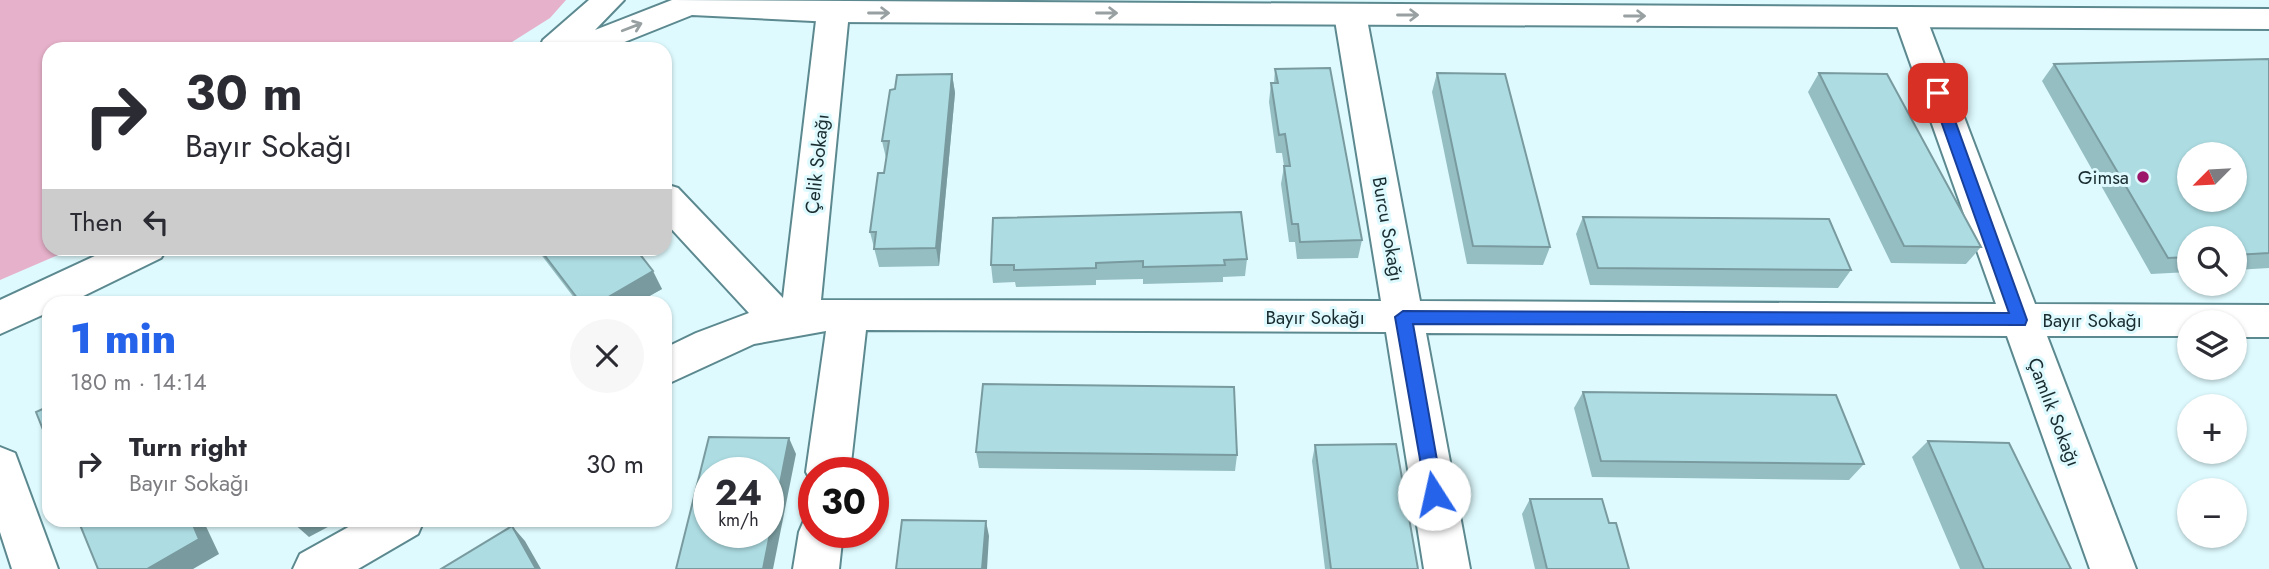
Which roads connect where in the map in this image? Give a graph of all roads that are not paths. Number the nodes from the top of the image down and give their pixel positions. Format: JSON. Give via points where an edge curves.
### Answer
{"nodes":[{"id":1,"x":608,"y":0,"type":"edge"},
{"id":2,"x":683,"y":2,"type":"edge"},
{"id":3,"x":833,"y":12,"type":"junction"},
{"id":4,"x":1350,"y":14,"type":"junction"},
{"id":5,"x":1910,"y":17,"type":"junction"},
{"id":6,"x":2269,"y":19,"type":"edge"},
{"id":7,"x":563,"y":42,"type":"edge"},
{"id":8,"x":592,"y":42,"type":"edge"},
{"id":9,"x":672,"y":205,"type":"edge"},
{"id":10,"x":131,"y":256,"type":"edge"},
{"id":11,"x":47,"y":296,"type":"edge"},
{"id":12,"x":42,"y":298,"type":"edge"},
{"id":13,"x":848,"y":314,"type":"junction"},
{"id":14,"x":1403,"y":317,"type":"junction"},
{"id":15,"x":0,"y":318,"type":"edge"},
{"id":16,"x":790,"y":318,"type":"junction"},
{"id":17,"x":2019,"y":320,"type":"junction"},
{"id":18,"x":2269,"y":321,"type":"edge"},
{"id":19,"x":672,"y":364,"type":"edge"},
{"id":20,"x":830,"y":457,"type":"edge"},
{"id":21,"x":0,"y":466,"type":"edge"},
{"id":22,"x":390,"y":527,"type":"edge"},
{"id":23,"x":819,"y":548,"type":"edge"},
{"id":24,"x":35,"y":569,"type":"edge"},
{"id":25,"x":316,"y":569,"type":"edge"},
{"id":26,"x":816,"y":569,"type":"edge"},
{"id":27,"x":1447,"y":569,"type":"edge"},
{"id":28,"x":2113,"y":569,"type":"edge"}],
"edges":[{"from":1,"to":7,"type":"street"},
{"from":2,"to":3,"type":"street"},
{"from":8,"to":2,"type":"street","one_way":true},
{"from":3,"to":4,"type":"street","one_way":true},
{"from":3,"to":16,"type":"street","name":"Çelik Sokağı"},
{"from":4,"to":5,"type":"street","one_way":true},
{"from":4,"to":14,"type":"street","name":"Burcu Sokağı"},
{"from":5,"to":6,"type":"street"},
{"from":5,"to":17,"type":"street","name":"Çamlık Sokağı"},
{"from":9,"to":16,"type":"street"},
{"from":10,"to":11,"type":"street"},
{"from":12,"to":15,"type":"street"},
{"from":13,"to":14,"type":"street","name":"Bayır Sokağı"},
{"from":13,"to":16,"type":"street","name":"Bayır Sokağı"},
{"from":13,"to":20,"type":"street"},
{"from":14,"to":17,"type":"street","name":"Bayır Sokağı"},
{"from":14,"to":27,"type":"street","name":"Burcu Sokağı"},
{"from":16,"to":19,"type":"street","name":"Bayır Sokağı","via":[[733,332]]},
{"from":17,"to":18,"type":"street","name":"Bayır Sokağı"},
{"from":17,"to":28,"type":"street","name":"Çamlık Sokağı"},
{"from":21,"to":24,"type":"street"},
{"from":22,"to":25,"type":"street"},
{"from":23,"to":26,"type":"street"}]}
